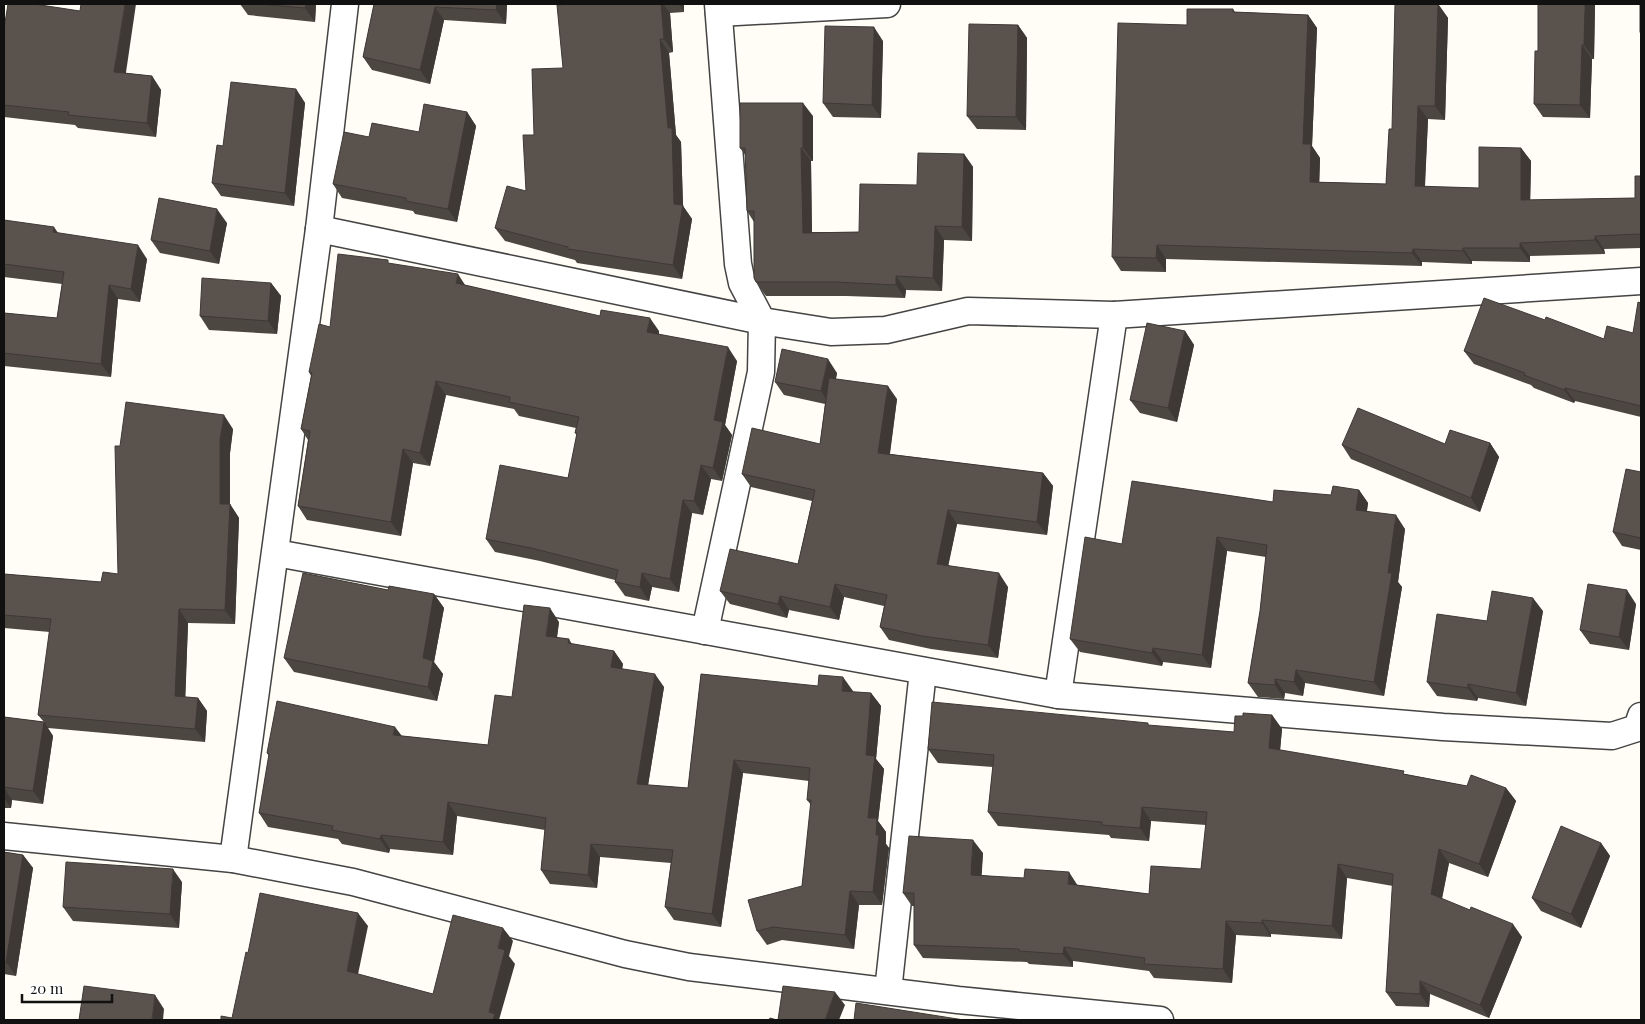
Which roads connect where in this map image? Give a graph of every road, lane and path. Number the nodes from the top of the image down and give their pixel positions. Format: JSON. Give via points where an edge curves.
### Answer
{"nodes":[{"id":1,"x":345,"y":4,"type":"edge"},
{"id":2,"x":886,"y":4,"type":"edge"},
{"id":3,"x":718,"y":8,"type":"edge"},
{"id":4,"x":319,"y":229,"type":"junction"},
{"id":5,"x":1641,"y":281,"type":"edge"},
{"id":6,"x":1114,"y":315,"type":"junction"},
{"id":7,"x":762,"y":322,"type":"junction"},
{"id":8,"x":276,"y":553,"type":"junction"},
{"id":9,"x":705,"y":631,"type":"junction"},
{"id":10,"x":923,"y":671,"type":"junction"},
{"id":11,"x":1058,"y":695,"type":"junction"},
{"id":12,"x":1641,"y":716,"type":"edge"},
{"id":13,"x":4,"y":836,"type":"edge"},
{"id":14,"x":233,"y":859,"type":"junction"},
{"id":15,"x":888,"y":991,"type":"junction"},
{"id":16,"x":1083,"y":1017,"type":"edge"},
{"id":17,"x":1160,"y":1020,"type":"edge"}],
"edges":[{"from":1,"to":4,"type":"street"},
{"from":2,"to":3,"type":"street"},
{"from":3,"to":7,"type":"street","via":[[738,264],[742,283]]},
{"from":4,"to":7,"type":"street"},
{"from":4,"to":8,"type":"street"},
{"from":5,"to":6,"type":"street"},
{"from":6,"to":7,"type":"street","via":[[968,311],[886,330],[831,332]]},
{"from":6,"to":11,"type":"street"},
{"from":7,"to":9,"type":"street","via":[[761,372]]},
{"from":8,"to":9,"type":"street"},
{"from":8,"to":14,"type":"street"},
{"from":9,"to":10,"type":"street"},
{"from":10,"to":11,"type":"street"},
{"from":10,"to":15,"type":"street"},
{"from":11,"to":12,"type":"street","via":[[1443,727],[1612,736],[1637,728]]},
{"from":13,"to":14,"type":"street"},
{"from":14,"to":15,"type":"street","via":[[353,882],[634,956],[689,967]]},
{"from":15,"to":16,"type":"street"},
{"from":16,"to":17,"type":"street"}]}
